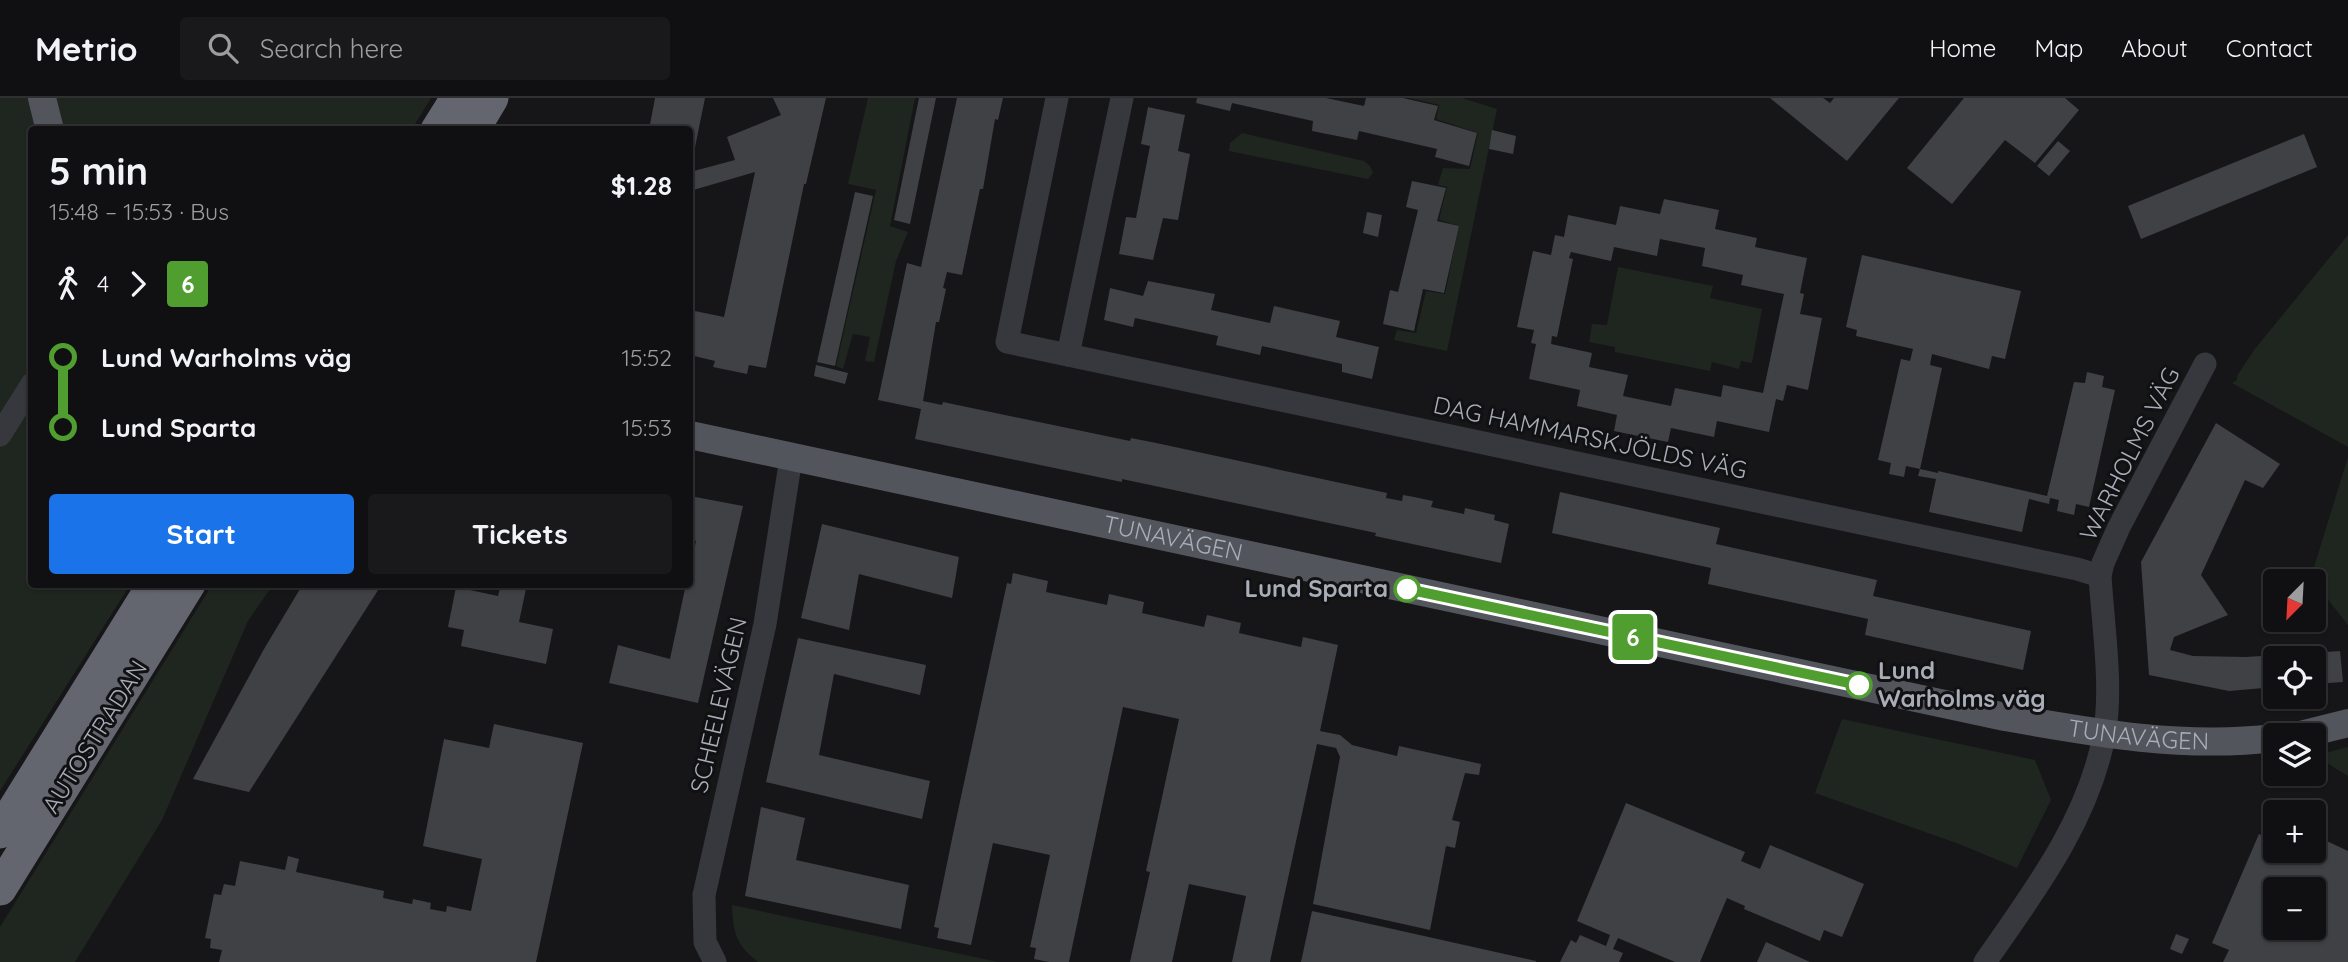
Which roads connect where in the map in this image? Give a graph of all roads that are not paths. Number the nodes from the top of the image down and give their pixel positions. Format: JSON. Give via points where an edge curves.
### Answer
{"nodes":[{"id":1,"x":42,"y":98,"type":"edge"},
{"id":2,"x":457,"y":98,"type":"edge"},
{"id":3,"x":492,"y":98,"type":"edge"},
{"id":4,"x":1057,"y":98,"type":"edge"},
{"id":5,"x":1122,"y":98,"type":"edge"},
{"id":6,"x":49,"y":126,"type":"edge"},
{"id":7,"x":440,"y":126,"type":"edge"},
{"id":8,"x":475,"y":126,"type":"edge"},
{"id":9,"x":1069,"y":355,"type":"junction"},
{"id":10,"x":2205,"y":364,"type":"dead end"},
{"id":11,"x":28,"y":387,"type":"edge"},
{"id":12,"x":8,"y":404,"type":"edge"},
{"id":13,"x":0,"y":435,"type":"edge"},
{"id":14,"x":693,"y":436,"type":"edge"},
{"id":15,"x":791,"y":457,"type":"junction"},
{"id":16,"x":2100,"y":576,"type":"junction"},
{"id":17,"x":152,"y":588,"type":"edge"},
{"id":18,"x":188,"y":588,"type":"edge"},
{"id":19,"x":2348,"y":723,"type":"edge"},
{"id":20,"x":2326,"y":728,"type":"edge"},
{"id":21,"x":2105,"y":735,"type":"junction"},
{"id":22,"x":2263,"y":739,"type":"edge"},
{"id":23,"x":0,"y":832,"type":"edge"},
{"id":24,"x":0,"y":890,"type":"edge"},
{"id":25,"x":715,"y":962,"type":"edge"},
{"id":26,"x":1985,"y":962,"type":"edge"}],
"edges":[{"from":1,"to":6,"type":"main road"},
{"from":2,"to":7,"type":"highway"},
{"from":3,"to":8,"type":"highway"},
{"from":4,"to":9,"type":"street","name":"DAG HAMMARSKJÖLDS VÄG","via":[[1007,342]]},
{"from":5,"to":9,"type":"street"},
{"from":9,"to":16,"type":"street","name":"DAG HAMMARSKJÖLDS VÄG"},
{"from":10,"to":16,"type":"street","name":"WARHOLMS VÄG","via":[[2119,527]]},
{"from":11,"to":12,"type":"street"},
{"from":12,"to":13,"type":"street"},
{"from":14,"to":15,"type":"main road","name":"TUNAVÄGEN"},
{"from":15,"to":21,"type":"main road","name":"TUNAVÄGEN"},
{"from":15,"to":25,"type":"street","name":"SCHEELEVÄGEN","via":[[765,624],[704,895],[705,942]]},
{"from":16,"to":21,"type":"street","name":"WARHOLMS VÄG","via":[[2108,698]]},
{"from":17,"to":23,"type":"highway","name":"AUTOSTRADAN"},
{"from":18,"to":24,"type":"highway","name":"AUTOSTRADAN"},
{"from":19,"to":20,"type":"main road"},
{"from":21,"to":22,"type":"main road","name":"TUNAVÄGEN","via":[[2200,742]]},
{"from":21,"to":26,"type":"street","name":"WARHOLMS VÄG","via":[[2091,784],[2057,856]]}]}
